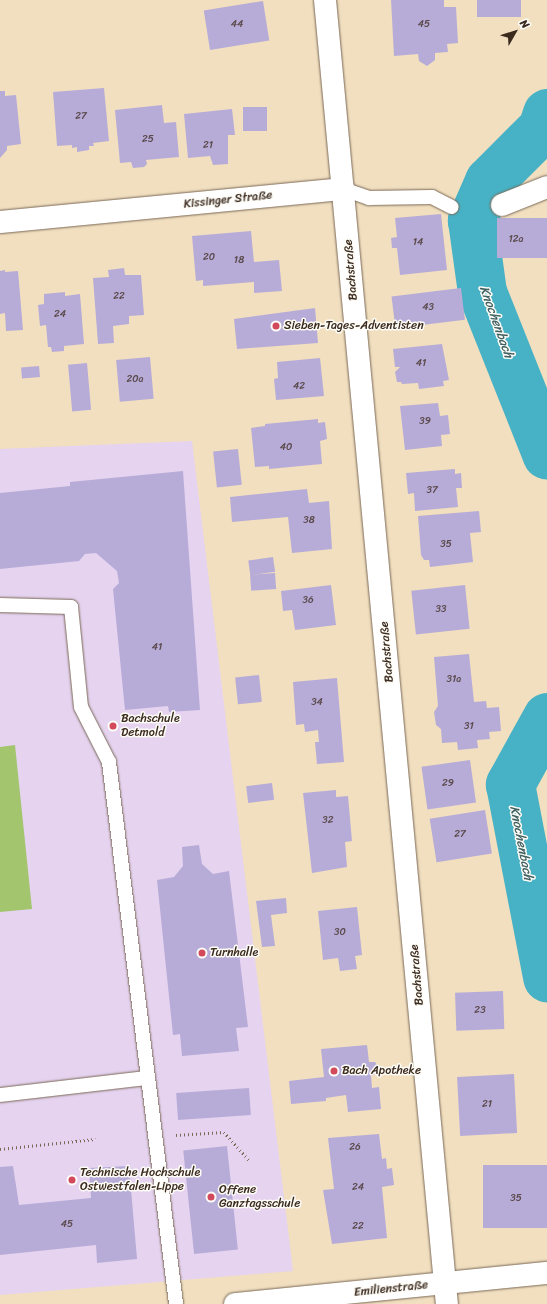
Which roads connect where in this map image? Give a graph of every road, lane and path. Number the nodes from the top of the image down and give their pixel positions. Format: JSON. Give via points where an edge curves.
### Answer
{"nodes":[{"id":1,"x":325,"y":0,"type":"edge"},
{"id":2,"x":547,"y":187,"type":"edge"},
{"id":3,"x":343,"y":189,"type":"junction"},
{"id":4,"x":502,"y":205,"type":"dead end"},
{"id":5,"x":452,"y":207,"type":"dead end"},
{"id":6,"x":0,"y":222,"type":"edge"},
{"id":7,"x":0,"y":605,"type":"edge"},
{"id":8,"x":148,"y":1078,"type":"junction"},
{"id":9,"x":0,"y":1095,"type":"edge"},
{"id":10,"x":155,"y":1137,"type":"junction"},
{"id":11,"x":95,"y":1139,"type":"dead end"},
{"id":12,"x":0,"y":1150,"type":"edge"},
{"id":13,"x":250,"y":1161,"type":"dead end"},
{"id":14,"x":547,"y":1274,"type":"edge"},
{"id":15,"x":444,"y":1283,"type":"junction"},
{"id":16,"x":176,"y":1304,"type":"edge"},
{"id":17,"x":235,"y":1304,"type":"edge"},
{"id":18,"x":447,"y":1304,"type":"edge"}],
"edges":[{"from":1,"to":3,"type":"street","name":"Bachstraße"},
{"from":2,"to":4,"type":"street"},
{"from":3,"to":5,"type":"lane","name":"Kissinger Straße","via":[[369,198],[432,197]]},
{"from":3,"to":6,"type":"street","name":"Kissinger Straße"},
{"from":3,"to":15,"type":"street","name":"Bachstraße"},
{"from":7,"to":8,"type":"lane","via":[[71,607],[81,708],[109,762]]},
{"from":8,"to":9,"type":"lane"},
{"from":8,"to":10,"type":"lane"},
{"from":10,"to":13,"type":"path","via":[[224,1132]]},
{"from":10,"to":16,"type":"lane"},
{"from":11,"to":12,"type":"path"},
{"from":14,"to":15,"type":"street","name":"Emilienstraße"},
{"from":15,"to":17,"type":"street","name":"Emilienstraße"},
{"from":15,"to":18,"type":"street","name":"Bachstraße"}]}
